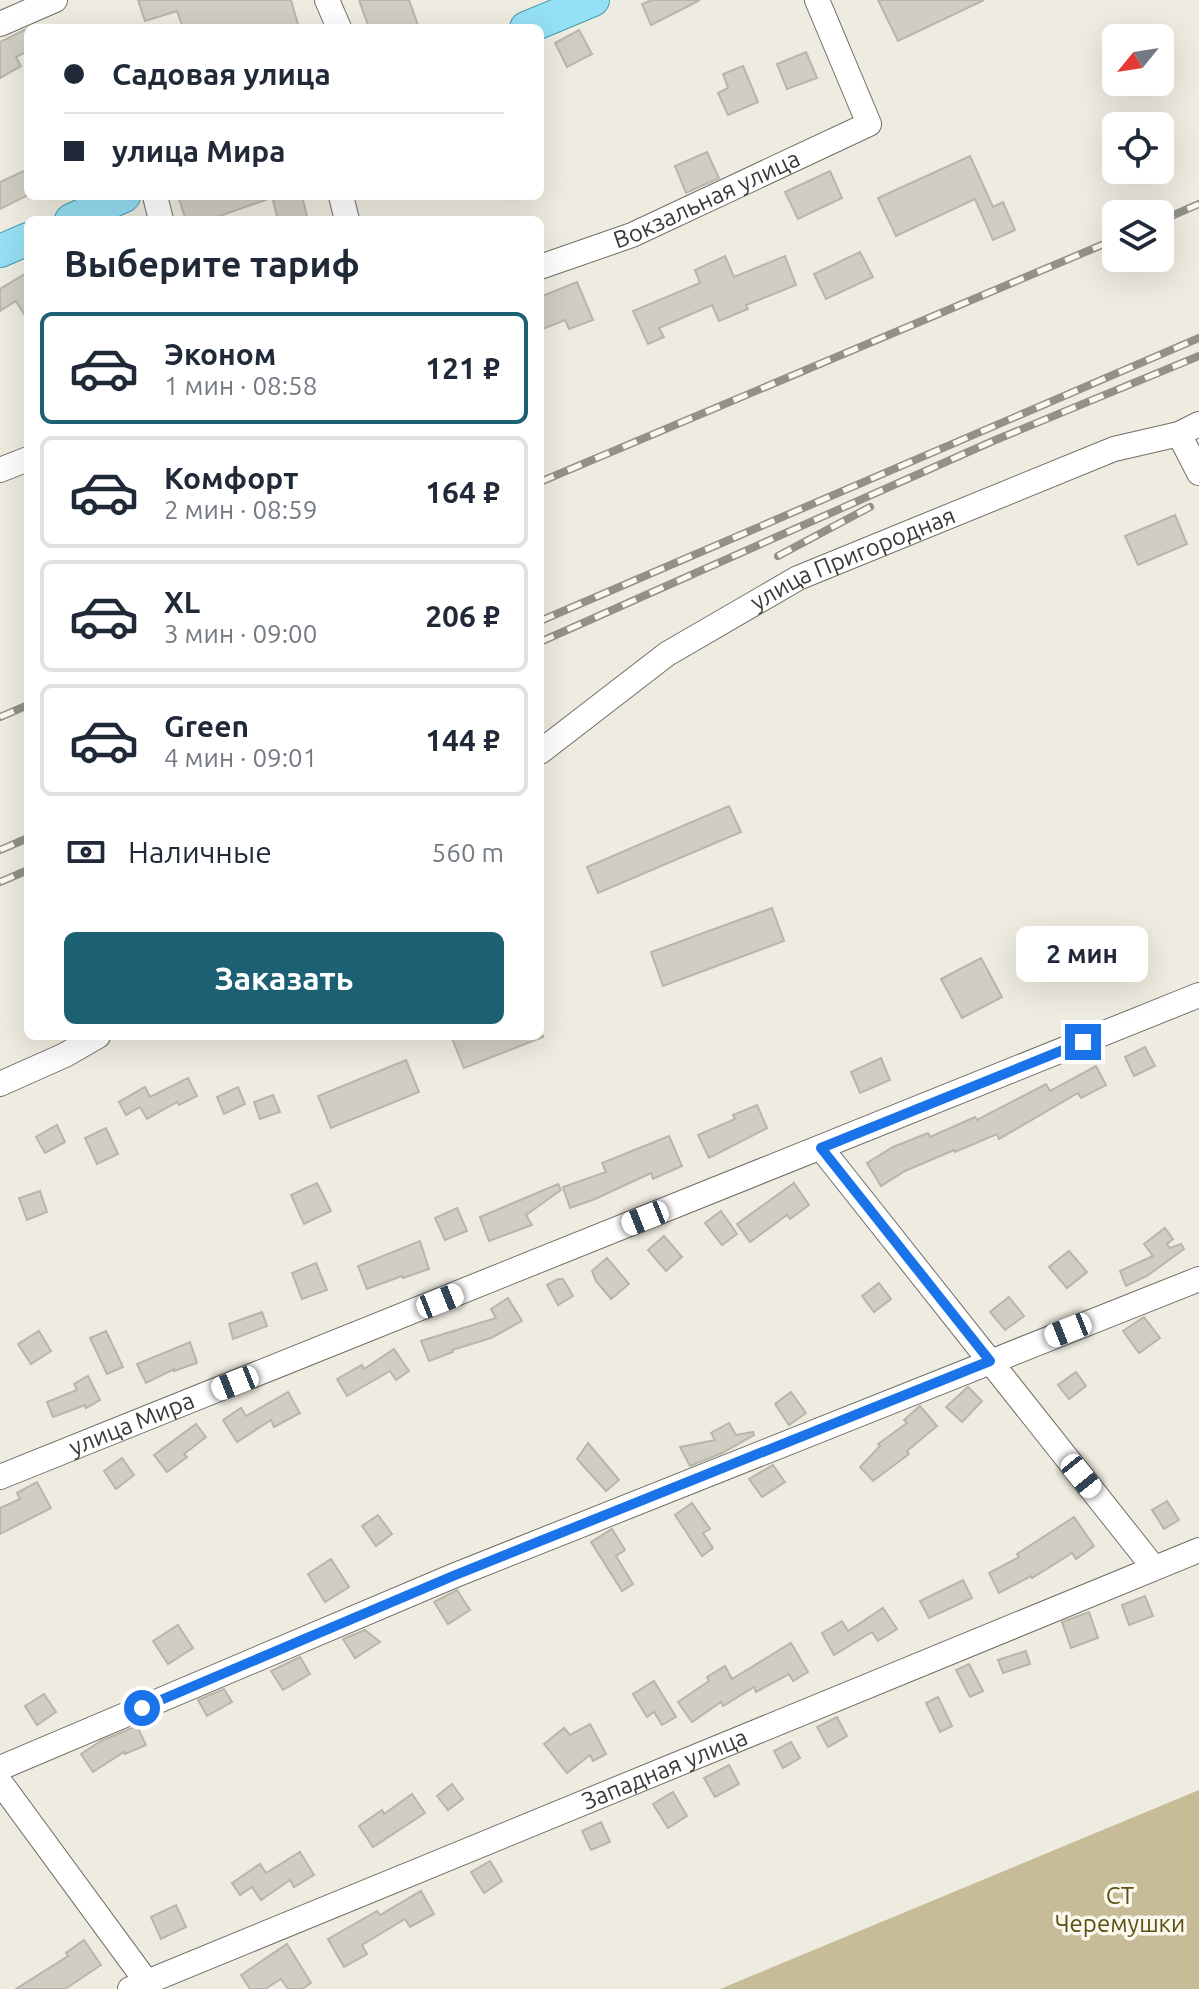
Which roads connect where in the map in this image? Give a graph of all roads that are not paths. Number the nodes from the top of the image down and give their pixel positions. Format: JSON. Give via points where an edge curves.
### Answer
{"nodes":[{"id":1,"x":55,"y":0,"type":"edge"},
{"id":2,"x":327,"y":0,"type":"edge"},
{"id":3,"x":593,"y":0,"type":"edge"},
{"id":4,"x":817,"y":0,"type":"edge"},
{"id":5,"x":0,"y":24,"type":"edge"},
{"id":6,"x":337,"y":24,"type":"edge"},
{"id":7,"x":536,"y":24,"type":"edge"},
{"id":8,"x":115,"y":200,"type":"edge"},
{"id":9,"x":80,"y":216,"type":"edge"},
{"id":10,"x":24,"y":241,"type":"edge"},
{"id":11,"x":0,"y":251,"type":"edge"},
{"id":12,"x":544,"y":266,"type":"edge"},
{"id":13,"x":1189,"y":429,"type":"edge"},
{"id":14,"x":24,"y":461,"type":"edge"},
{"id":15,"x":0,"y":470,"type":"edge"},
{"id":16,"x":1199,"y":473,"type":"edge"},
{"id":17,"x":544,"y":749,"type":"edge"},
{"id":18,"x":1199,"y":995,"type":"edge"},
{"id":19,"x":91,"y":1040,"type":"edge"},
{"id":20,"x":0,"y":1084,"type":"edge"},
{"id":21,"x":821,"y":1148,"type":"junction"},
{"id":22,"x":1199,"y":1279,"type":"edge"},
{"id":23,"x":990,"y":1361,"type":"junction"},
{"id":24,"x":0,"y":1477,"type":"edge"},
{"id":25,"x":1199,"y":1550,"type":"edge"},
{"id":26,"x":1154,"y":1568,"type":"junction"},
{"id":27,"x":0,"y":1768,"type":"edge"},
{"id":28,"x":0,"y":1782,"type":"edge"},
{"id":29,"x":138,"y":1985,"type":"edge"}],
"edges":[{"from":1,"to":5,"type":"street"},
{"from":2,"to":6,"type":"street"},
{"from":3,"to":7,"type":"main road"},
{"from":4,"to":12,"type":"street","name":"Вокзальная улица","via":[[869,124],[632,235]]},
{"from":8,"to":9,"type":"main road"},
{"from":10,"to":11,"type":"main road"},
{"from":13,"to":16,"type":"street"},
{"from":13,"to":17,"type":"street","name":"улица Пригородная","via":[[1114,449],[798,578],[667,654]]},
{"from":14,"to":15,"type":"street"},
{"from":18,"to":21,"type":"street","name":"улица Мира"},
{"from":19,"to":20,"type":"street"},
{"from":21,"to":23,"type":"street"},
{"from":21,"to":24,"type":"street","name":"улица Мира"},
{"from":22,"to":23,"type":"street"},
{"from":23,"to":26,"type":"street"},
{"from":23,"to":27,"type":"street","via":[[453,1576]]},
{"from":25,"to":26,"type":"street","name":"Западная улица"},
{"from":26,"to":29,"type":"street","name":"Западная улица"},
{"from":28,"to":29,"type":"street"}]}
